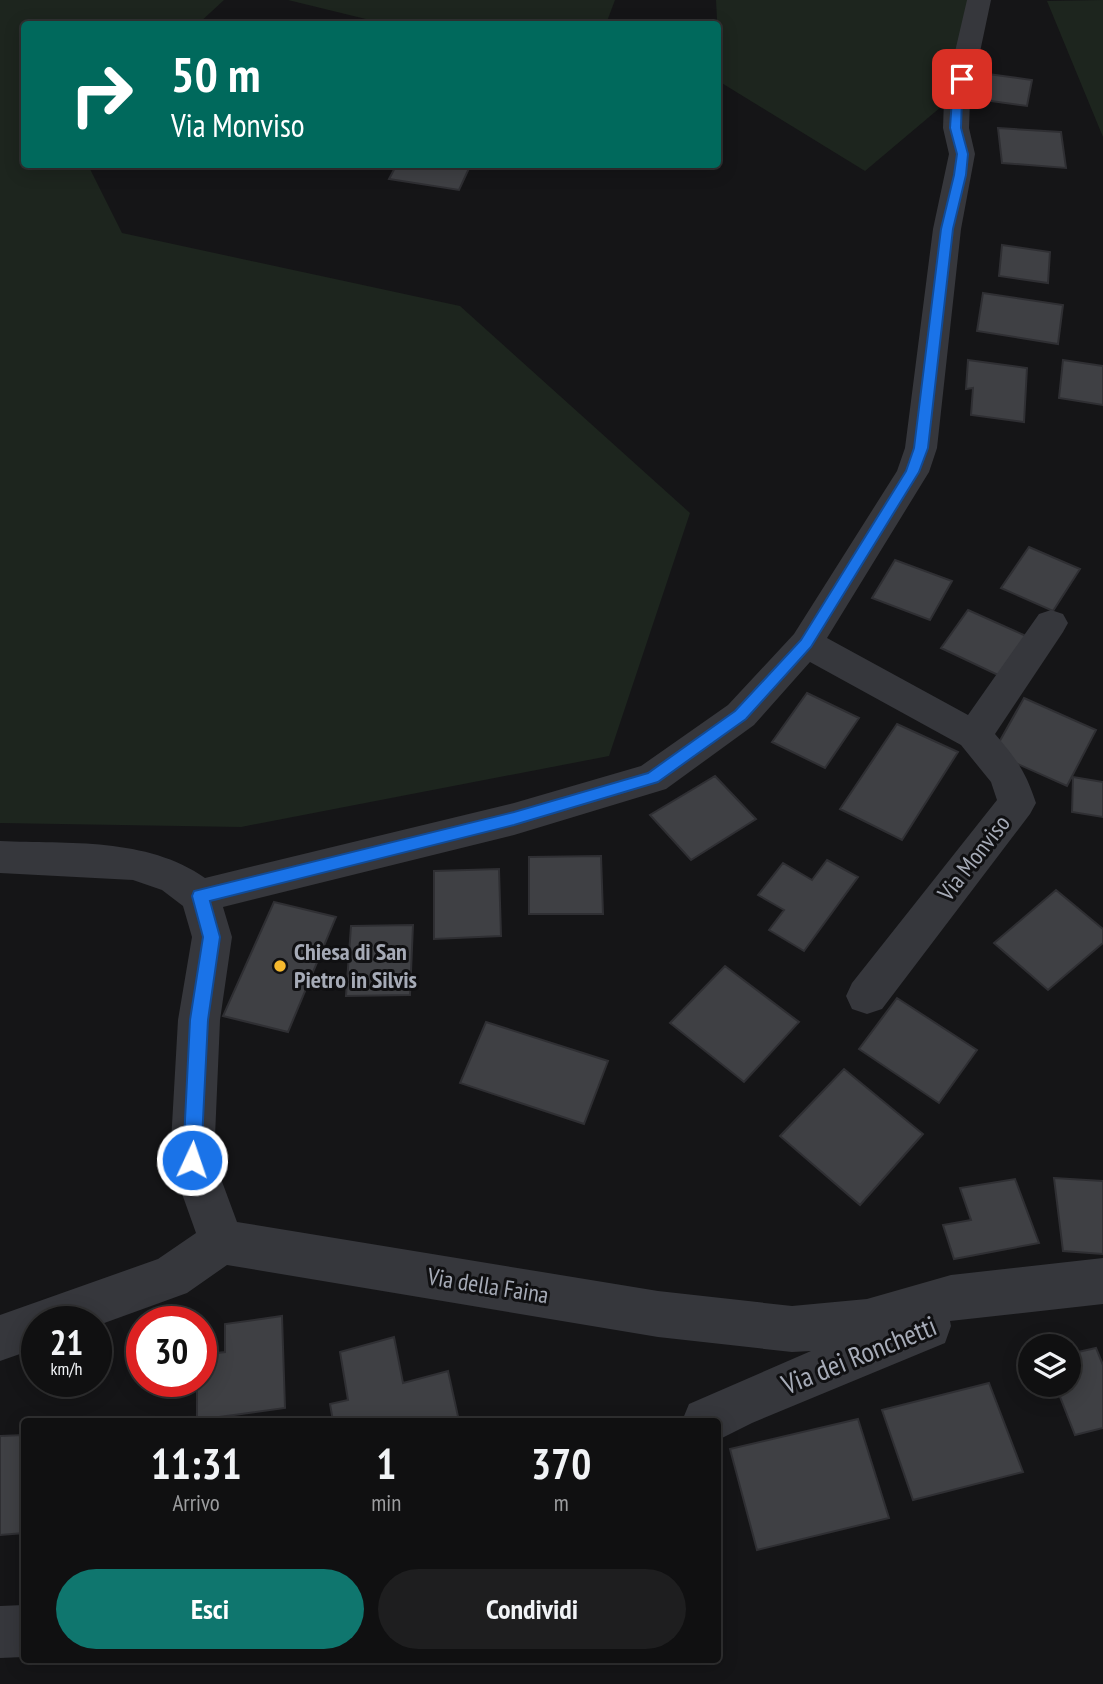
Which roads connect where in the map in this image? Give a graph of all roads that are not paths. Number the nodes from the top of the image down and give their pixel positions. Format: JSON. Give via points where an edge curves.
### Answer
{"nodes":[{"id":1,"x":979,"y":0,"type":"edge"},
{"id":2,"x":1051,"y":623,"type":"dead end"},
{"id":3,"x":806,"y":643,"type":"junction"},
{"id":4,"x":974,"y":735,"type":"junction"},
{"id":5,"x":0,"y":857,"type":"edge"},
{"id":6,"x":200,"y":896,"type":"junction"},
{"id":7,"x":867,"y":996,"type":"dead end"},
{"id":8,"x":222,"y":1242,"type":"junction"},
{"id":9,"x":1103,"y":1281,"type":"edge"},
{"id":10,"x":1014,"y":1291,"type":"junction"},
{"id":11,"x":89,"y":1306,"type":"edge"},
{"id":12,"x":21,"y":1331,"type":"edge"},
{"id":13,"x":0,"y":1338,"type":"edge"},
{"id":14,"x":712,"y":1418,"type":"edge"},
{"id":15,"x":21,"y":1631,"type":"edge"},
{"id":16,"x":0,"y":1632,"type":"edge"}],
"edges":[{"from":1,"to":3,"type":"street","via":[[957,99],[956,128],[962,154],[947,229],[921,448],[913,472]]},
{"from":2,"to":4,"type":"street"},
{"from":3,"to":4,"type":"street","name":"Via Monviso"},
{"from":3,"to":6,"type":"street","via":[[741,715],[653,778],[514,819]]},
{"from":4,"to":7,"type":"street","name":"Via Monviso","via":[[1008,775],[1017,803]]},
{"from":5,"to":6,"type":"street","via":[[133,864],[175,878]]},
{"from":6,"to":8,"type":"street","via":[[212,937],[199,1020],[192,1160]]},
{"from":8,"to":10,"type":"street","name":"Via della Faina","via":[[658,1314],[792,1329],[867,1322],[951,1298]]},
{"from":8,"to":11,"type":"street","via":[[171,1277]]},
{"from":9,"to":10,"type":"street","name":"Via della Faina"},
{"from":10,"to":14,"type":"street","name":"Via dei Ronchetti"},
{"from":12,"to":13,"type":"street"},
{"from":15,"to":16,"type":"street"}]}
